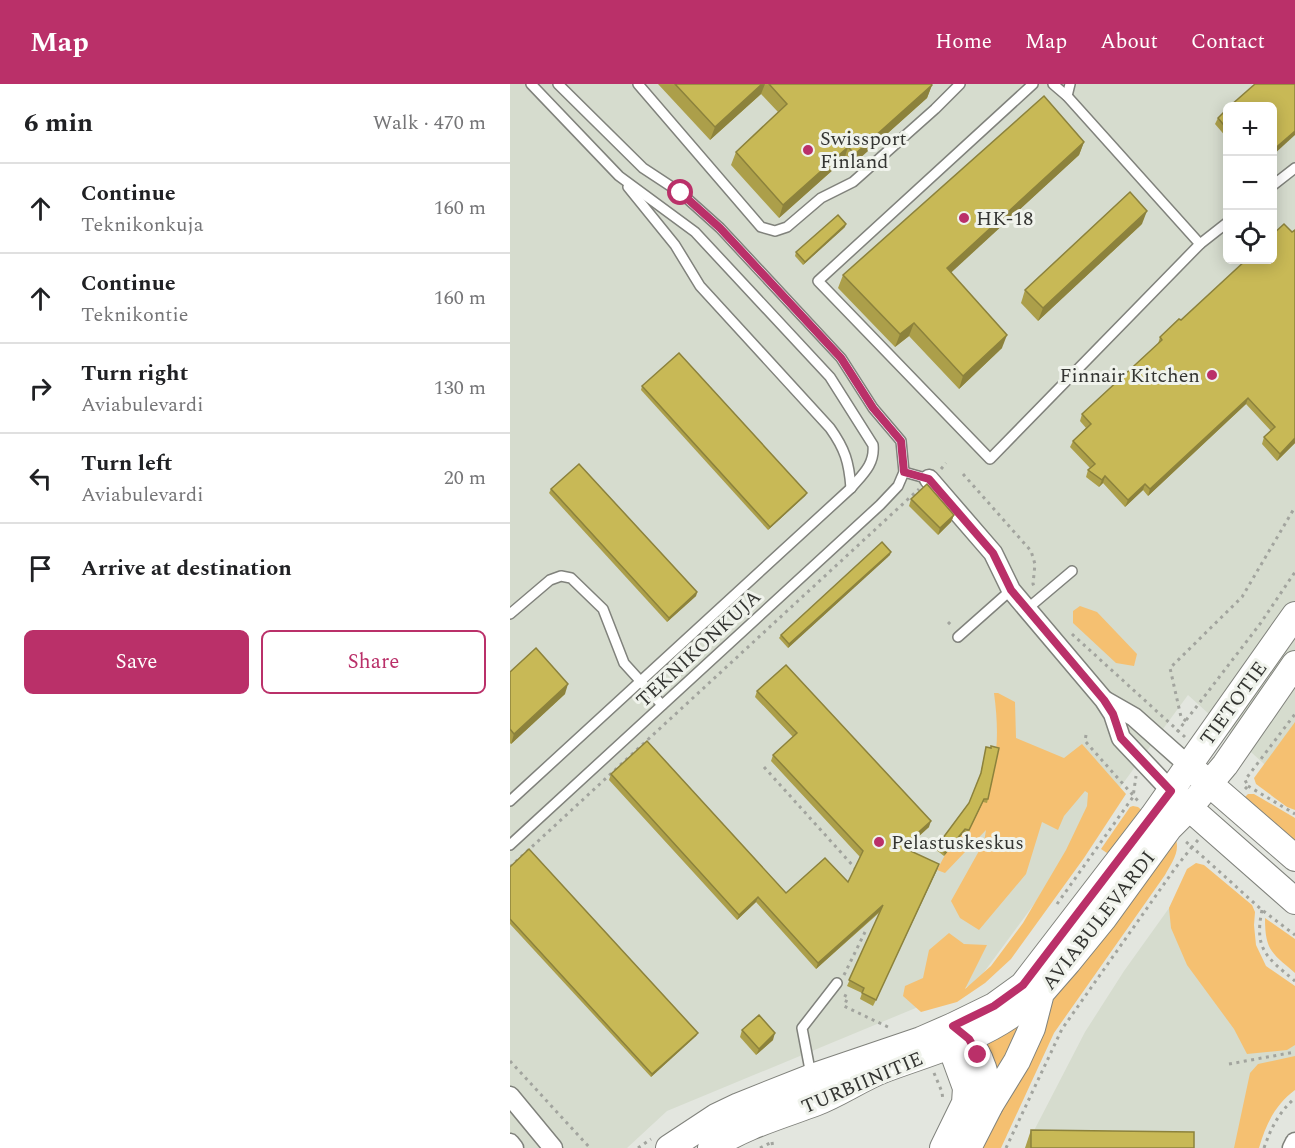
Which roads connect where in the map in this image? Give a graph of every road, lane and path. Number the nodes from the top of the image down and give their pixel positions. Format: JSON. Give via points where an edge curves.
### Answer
{"nodes":[{"id":1,"x":531,"y":84,"type":"edge"},
{"id":2,"x":558,"y":84,"type":"edge"},
{"id":3,"x":638,"y":84,"type":"edge"},
{"id":4,"x":960,"y":84,"type":"edge"},
{"id":5,"x":1033,"y":84,"type":"edge"},
{"id":6,"x":1053,"y":84,"type":"edge"},
{"id":7,"x":1070,"y":84,"type":"edge"},
{"id":8,"x":1067,"y":96,"type":"junction"},
{"id":9,"x":1295,"y":168,"type":"edge"},
{"id":10,"x":619,"y":176,"type":"junction"},
{"id":11,"x":1277,"y":182,"type":"edge"},
{"id":12,"x":1223,"y":225,"type":"edge"},
{"id":13,"x":1200,"y":244,"type":"junction"},
{"id":14,"x":946,"y":464,"type":"dead end"},
{"id":15,"x":904,"y":472,"type":"junction"},
{"id":16,"x":963,"y":474,"type":"dead end"},
{"id":17,"x":929,"y":479,"type":"junction"},
{"id":18,"x":851,"y":488,"type":"junction"},
{"id":19,"x":1295,"y":507,"type":"edge"},
{"id":20,"x":1072,"y":571,"type":"dead end"},
{"id":21,"x":1295,"y":572,"type":"edge"},
{"id":22,"x":1011,"y":590,"type":"junction"},
{"id":23,"x":1033,"y":604,"type":"junction"},
{"id":24,"x":510,"y":614,"type":"edge"},
{"id":25,"x":1295,"y":615,"type":"edge"},
{"id":26,"x":1070,"y":632,"type":"dead end"},
{"id":27,"x":958,"y":637,"type":"dead end"},
{"id":28,"x":1295,"y":664,"type":"edge"},
{"id":29,"x":641,"y":681,"type":"junction"},
{"id":30,"x":1104,"y":700,"type":"junction"},
{"id":31,"x":662,"y":705,"type":"junction"},
{"id":32,"x":1185,"y":722,"type":"junction"},
{"id":33,"x":1086,"y":735,"type":"dead end"},
{"id":34,"x":1172,"y":737,"type":"junction"},
{"id":35,"x":1194,"y":757,"type":"junction"},
{"id":36,"x":1146,"y":764,"type":"junction"},
{"id":37,"x":764,"y":767,"type":"dead end"},
{"id":38,"x":1226,"y":777,"type":"junction"},
{"id":39,"x":1248,"y":786,"type":"dead end"},
{"id":40,"x":1133,"y":796,"type":"junction"},
{"id":41,"x":1180,"y":800,"type":"junction"},
{"id":42,"x":510,"y":801,"type":"edge"},
{"id":43,"x":1295,"y":814,"type":"edge"},
{"id":44,"x":510,"y":845,"type":"edge"},
{"id":45,"x":1192,"y":848,"type":"dead end"},
{"id":46,"x":1295,"y":858,"type":"edge"},
{"id":47,"x":510,"y":867,"type":"edge"},
{"id":48,"x":855,"y":868,"type":"edge"},
{"id":49,"x":1295,"y":901,"type":"edge"},
{"id":50,"x":1055,"y":907,"type":"dead end"},
{"id":51,"x":1262,"y":910,"type":"dead end"},
{"id":52,"x":865,"y":932,"type":"dead end"},
{"id":53,"x":1295,"y":981,"type":"edge"},
{"id":54,"x":835,"y":986,"type":"junction"},
{"id":55,"x":1041,"y":993,"type":"junction"},
{"id":56,"x":890,"y":1028,"type":"dead end"},
{"id":57,"x":958,"y":1037,"type":"junction"},
{"id":58,"x":1295,"y":1052,"type":"edge"},
{"id":59,"x":926,"y":1055,"type":"junction"},
{"id":60,"x":510,"y":1061,"type":"edge"},
{"id":61,"x":1228,"y":1064,"type":"dead end"},
{"id":62,"x":812,"y":1077,"type":"junction"},
{"id":63,"x":510,"y":1096,"type":"edge"},
{"id":64,"x":1295,"y":1098,"type":"edge"},
{"id":65,"x":990,"y":1105,"type":"junction"},
{"id":66,"x":944,"y":1108,"type":"dead end"},
{"id":67,"x":771,"y":1142,"type":"dead end"},
{"id":68,"x":1295,"y":1142,"type":"edge"},
{"id":69,"x":510,"y":1143,"type":"edge"},
{"id":70,"x":514,"y":1148,"type":"edge"},
{"id":71,"x":553,"y":1148,"type":"edge"},
{"id":72,"x":590,"y":1148,"type":"edge"},
{"id":73,"x":669,"y":1148,"type":"edge"},
{"id":74,"x":711,"y":1148,"type":"edge"},
{"id":75,"x":774,"y":1148,"type":"edge"},
{"id":76,"x":943,"y":1148,"type":"edge"},
{"id":77,"x":968,"y":1148,"type":"edge"},
{"id":78,"x":1006,"y":1148,"type":"edge"},
{"id":79,"x":1264,"y":1148,"type":"edge"},
{"id":80,"x":1292,"y":1148,"type":"edge"}],
"edges":[{"from":1,"to":10,"type":"lane"},
{"from":2,"to":15,"type":"lane","via":[[643,168],[681,193],[720,228],[841,358],[873,408],[901,441]]},
{"from":3,"to":4,"type":"lane","via":[[761,227],[775,231],[787,227],[821,198],[853,182]]},
{"from":5,"to":13,"type":"lane","via":[[818,282],[990,459]]},
{"from":6,"to":8,"type":"lane"},
{"from":7,"to":8,"type":"lane"},
{"from":8,"to":13,"type":"lane"},
{"from":9,"to":11,"type":"lane"},
{"from":10,"to":18,"type":"lane","via":[[675,245],[700,286],[830,428],[849,464]]},
{"from":10,"to":18,"type":"lane","via":[[695,232],[830,377],[873,445],[870,466]]},
{"from":12,"to":13,"type":"lane"},
{"from":14,"to":17,"type":"path"},
{"from":15,"to":17,"type":"lane"},
{"from":15,"to":31,"type":"lane","name":"TEKNIKONKUJA","via":[[898,486],[880,505]]},
{"from":16,"to":23,"type":"path","via":[[1031,551],[1035,564]]},
{"from":17,"to":22,"type":"street","via":[[993,553]]},
{"from":17,"to":47,"type":"path"},
{"from":18,"to":29,"type":"lane"},
{"from":19,"to":32,"type":"path","via":[[1242,597],[1170,668]]},
{"from":20,"to":23,"type":"lane"},
{"from":21,"to":32,"type":"path"},
{"from":22,"to":23,"type":"street"},
{"from":22,"to":27,"type":"lane"},
{"from":23,"to":30,"type":"street"},
{"from":24,"to":29,"type":"lane","via":[[550,580],[558,576],[571,578],[603,609],[624,663]]},
{"from":25,"to":35,"type":"street","name":"TIETOTIE"},
{"from":26,"to":34,"type":"path"},
{"from":28,"to":38,"type":"street","name":"TIETOTIE"},
{"from":29,"to":31,"type":"lane"},
{"from":29,"to":42,"type":"lane"},
{"from":30,"to":34,"type":"street"},
{"from":30,"to":36,"type":"street","via":[[1121,738]]},
{"from":31,"to":44,"type":"lane","name":"TEKNIKONKUJA"},
{"from":32,"to":34,"type":"path"},
{"from":33,"to":40,"type":"path","via":[[1085,741]]},
{"from":34,"to":35,"type":"street"},
{"from":34,"to":35,"type":"path"},
{"from":35,"to":38,"type":"street"},
{"from":35,"to":41,"type":"street","name":"TIETOTIE"},
{"from":36,"to":40,"type":"path","via":[[1136,776]]},
{"from":36,"to":41,"type":"street"},
{"from":37,"to":48,"type":"path"},
{"from":38,"to":41,"type":"street","name":"TIETOTIE"},
{"from":38,"to":46,"type":"street"},
{"from":39,"to":43,"type":"path"},
{"from":40,"to":50,"type":"path"},
{"from":41,"to":49,"type":"street"},
{"from":41,"to":55,"type":"street","name":"AVIABULEVARDI","via":[[1161,837],[1103,919]]},
{"from":41,"to":57,"type":"street","name":"AVIABULEVARDI","via":[[1023,985]]},
{"from":45,"to":78,"type":"path","via":[[1062,1029]]},
{"from":51,"to":53,"type":"path","via":[[1258,928],[1264,953]]},
{"from":52,"to":54,"type":"path"},
{"from":54,"to":56,"type":"path","via":[[848,997],[844,1006]]},
{"from":54,"to":62,"type":"lane","via":[[802,1028]]},
{"from":55,"to":57,"type":"street","name":"TURBIINITIE","via":[[1015,1012]]},
{"from":55,"to":65,"type":"street","name":"AVIABULEVARDI","via":[[1032,1028],[1017,1061]]},
{"from":57,"to":59,"type":"street","name":"TURBIINITIE"},
{"from":57,"to":62,"type":"street","name":"TURBIINITIE","via":[[921,1040]]},
{"from":57,"to":65,"type":"street","via":[[978,1055]]},
{"from":57,"to":76,"type":"street","via":[[965,1103]]},
{"from":58,"to":61,"type":"path"},
{"from":59,"to":66,"type":"path","via":[[942,1092]]},
{"from":59,"to":74,"type":"street","name":"TURBIINITIE","via":[[726,1137]]},
{"from":60,"to":72,"type":"path"},
{"from":62,"to":73,"type":"street","name":"TURBIINITIE","via":[[716,1117]]},
{"from":63,"to":71,"type":"street"},
{"from":64,"to":79,"type":"path","via":[[1270,1130]]},
{"from":65,"to":77,"type":"street","name":"AVIABULEVARDI"},
{"from":67,"to":75,"type":"path"},
{"from":68,"to":80,"type":"street"},
{"from":69,"to":70,"type":"street"}]}
